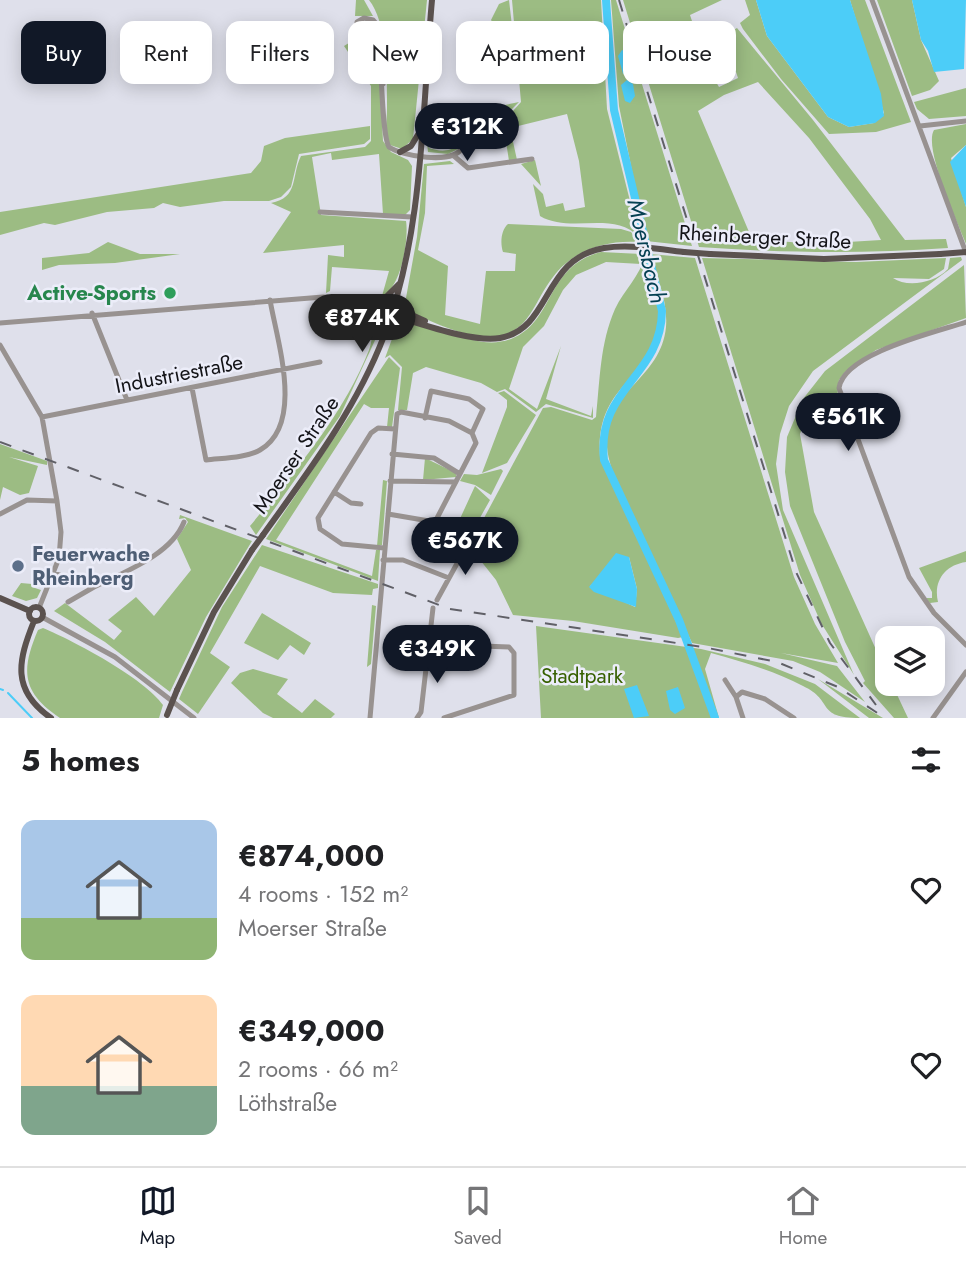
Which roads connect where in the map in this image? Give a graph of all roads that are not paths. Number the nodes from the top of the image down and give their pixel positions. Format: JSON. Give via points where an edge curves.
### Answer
{"nodes":[{"id":1,"x":432,"y":0,"type":"edge"},
{"id":2,"x":872,"y":0,"type":"edge"},
{"id":3,"x":383,"y":84,"type":"junction"},
{"id":4,"x":461,"y":116,"type":"dead end"},
{"id":5,"x":966,"y":121,"type":"edge"},
{"id":6,"x":920,"y":126,"type":"junction"},
{"id":7,"x":421,"y":128,"type":"junction"},
{"id":8,"x":400,"y":152,"type":"junction"},
{"id":9,"x":418,"y":155,"type":"junction"},
{"id":10,"x":454,"y":156,"type":"junction"},
{"id":11,"x":532,"y":159,"type":"dead end"},
{"id":12,"x":320,"y":212,"type":"dead end"},
{"id":13,"x":412,"y":217,"type":"junction"},
{"id":14,"x":966,"y":252,"type":"edge"},
{"id":15,"x":400,"y":282,"type":"junction"},
{"id":16,"x":270,"y":300,"type":"junction"},
{"id":17,"x":363,"y":302,"type":"junction"},
{"id":18,"x":375,"y":302,"type":"junction"},
{"id":19,"x":393,"y":311,"type":"junction"},
{"id":20,"x":92,"y":313,"type":"junction"},
{"id":21,"x":966,"y":321,"type":"edge"},
{"id":22,"x":416,"y":322,"type":"junction"},
{"id":23,"x":0,"y":323,"type":"edge"},
{"id":24,"x":436,"y":326,"type":"junction"},
{"id":25,"x":384,"y":337,"type":"junction"},
{"id":26,"x":0,"y":345,"type":"edge"},
{"id":27,"x":320,"y":362,"type":"dead end"},
{"id":28,"x":282,"y":371,"type":"junction"},
{"id":29,"x":192,"y":388,"type":"junction"},
{"id":30,"x":127,"y":400,"type":"junction"},
{"id":31,"x":42,"y":417,"type":"junction"},
{"id":32,"x":425,"y":418,"type":"junction"},
{"id":33,"x":395,"y":429,"type":"junction"},
{"id":34,"x":472,"y":433,"type":"junction"},
{"id":35,"x":393,"y":454,"type":"junction"},
{"id":36,"x":460,"y":474,"type":"junction"},
{"id":37,"x":390,"y":481,"type":"junction"},
{"id":38,"x":456,"y":482,"type":"junction"},
{"id":39,"x":334,"y":492,"type":"junction"},
{"id":40,"x":57,"y":501,"type":"junction"},
{"id":41,"x":361,"y":504,"type":"dead end"},
{"id":42,"x":0,"y":514,"type":"edge"},
{"id":43,"x":387,"y":514,"type":"junction"},
{"id":44,"x":184,"y":522,"type":"dead end"},
{"id":45,"x":471,"y":538,"type":"dead end"},
{"id":46,"x":384,"y":548,"type":"junction"},
{"id":47,"x":383,"y":559,"type":"junction"},
{"id":48,"x":54,"y":573,"type":"junction"},
{"id":49,"x":449,"y":578,"type":"junction"},
{"id":50,"x":94,"y":587,"type":"junction"},
{"id":51,"x":0,"y":598,"type":"edge"},
{"id":52,"x":437,"y":600,"type":"dead end"},
{"id":53,"x":68,"y":601,"type":"dead end"},
{"id":54,"x":39,"y":608,"type":"junction"},
{"id":55,"x":433,"y":608,"type":"dead end"},
{"id":56,"x":30,"y":611,"type":"junction"},
{"id":57,"x":42,"y":617,"type":"junction"},
{"id":58,"x":34,"y":621,"type":"junction"},
{"id":59,"x":428,"y":644,"type":"junction"},
{"id":60,"x":966,"y":645,"type":"edge"},
{"id":61,"x":966,"y":672,"type":"edge"},
{"id":62,"x":725,"y":680,"type":"dead end"},
{"id":63,"x":736,"y":697,"type":"junction"},
{"id":64,"x":421,"y":716,"type":"edge"},
{"id":65,"x":167,"y":717,"type":"edge"},
{"id":66,"x":51,"y":718,"type":"edge"},
{"id":67,"x":194,"y":718,"type":"edge"},
{"id":68,"x":370,"y":718,"type":"edge"},
{"id":69,"x":444,"y":718,"type":"edge"},
{"id":70,"x":743,"y":718,"type":"edge"},
{"id":71,"x":794,"y":718,"type":"edge"},
{"id":72,"x":933,"y":718,"type":"edge"}],
"edges":[{"from":1,"to":7,"type":"main road","name":"Moerser Straße"},
{"from":2,"to":6,"type":"street"},
{"from":3,"to":3,"type":"street","via":[[379,27],[364,18],[357,22],[357,31]]},
{"from":3,"to":8,"type":"street","via":[[386,143]]},
{"from":4,"to":10,"type":"street","via":[[464,141]]},
{"from":5,"to":6,"type":"street"},
{"from":6,"to":14,"type":"street"},
{"from":7,"to":8,"type":"main road","via":[[411,146]]},
{"from":7,"to":9,"type":"main road","name":"Moerser Straße"},
{"from":8,"to":9,"type":"street"},
{"from":9,"to":10,"type":"street"},
{"from":9,"to":13,"type":"main road","name":"Moerser Straße"},
{"from":10,"to":11,"type":"street","via":[[468,168]]},
{"from":12,"to":13,"type":"street"},
{"from":13,"to":15,"type":"main road","name":"Moerser Straße"},
{"from":14,"to":24,"type":"main road","name":"Rheinberger Straße","bridge":true,"via":[[824,259],[605,248],[570,262],[532,320],[506,337],[473,338]]},
{"from":15,"to":18,"type":"main road"},
{"from":15,"to":19,"type":"main road","name":"Moerser Straße"},
{"from":16,"to":17,"type":"street","via":[[323,297]]},
{"from":16,"to":20,"type":"street"},
{"from":16,"to":28,"type":"street"},
{"from":17,"to":18,"type":"street"},
{"from":17,"to":19,"type":"street"},
{"from":18,"to":19,"type":"street"},
{"from":19,"to":22,"type":"main road","name":"Rheinberger Straße"},
{"from":19,"to":24,"type":"main road","name":"Rheinberger Straße"},
{"from":19,"to":25,"type":"main road","name":"Moerser Straße"},
{"from":20,"to":23,"type":"street"},
{"from":20,"to":30,"type":"street"},
{"from":21,"to":60,"type":"street","via":[[874,354],[849,370],[839,388],[909,577],[934,613]]},
{"from":22,"to":24,"type":"main road","name":"Rheinberger Straße"},
{"from":22,"to":25,"type":"main road","via":[[397,325]]},
{"from":25,"to":65,"type":"main road","name":"Moerser Straße","bridge":true,"via":[[347,414],[214,612]]},
{"from":26,"to":31,"type":"street"},
{"from":27,"to":28,"type":"street","name":"Industriestraße"},
{"from":28,"to":29,"type":"street","name":"Industriestraße"},
{"from":28,"to":29,"type":"street","via":[[286,411],[259,451],[206,460]]},
{"from":29,"to":30,"type":"street","name":"Industriestraße"},
{"from":30,"to":31,"type":"street","name":"Industriestraße"},
{"from":31,"to":40,"type":"street"},
{"from":32,"to":33,"type":"street","via":[[398,412]]},
{"from":32,"to":34,"type":"street","via":[[449,421]]},
{"from":32,"to":34,"type":"street","via":[[431,391],[469,399],[483,409]]},
{"from":33,"to":35,"type":"street"},
{"from":33,"to":39,"type":"street","via":[[375,428]]},
{"from":34,"to":36,"type":"street","via":[[476,443]]},
{"from":35,"to":36,"type":"street","via":[[434,458]]},
{"from":35,"to":37,"type":"street"},
{"from":36,"to":38,"type":"street"},
{"from":37,"to":38,"type":"street"},
{"from":37,"to":43,"type":"street"},
{"from":38,"to":43,"type":"street","via":[[435,522]]},
{"from":39,"to":41,"type":"street"},
{"from":39,"to":46,"type":"street","via":[[318,519],[322,532],[342,544]]},
{"from":40,"to":42,"type":"street","via":[[27,500]]},
{"from":40,"to":48,"type":"street","via":[[60,543]]},
{"from":43,"to":46,"type":"street"},
{"from":44,"to":50,"type":"street","via":[[176,537],[139,565]]},
{"from":45,"to":49,"type":"street"},
{"from":46,"to":47,"type":"street"},
{"from":47,"to":49,"type":"street","via":[[403,560]]},
{"from":47,"to":68,"type":"street"},
{"from":48,"to":50,"type":"street"},
{"from":48,"to":54,"type":"street"},
{"from":49,"to":52,"type":"street"},
{"from":50,"to":53,"type":"street"},
{"from":51,"to":56,"type":"main road"},
{"from":54,"to":56,"type":"main road"},
{"from":54,"to":57,"type":"main road"},
{"from":55,"to":59,"type":"street"},
{"from":56,"to":58,"type":"main road"},
{"from":57,"to":58,"type":"main road"},
{"from":57,"to":67,"type":"street","via":[[115,657]]},
{"from":58,"to":66,"type":"main road","via":[[20,674],[26,693]]},
{"from":59,"to":64,"type":"street"},
{"from":59,"to":69,"type":"street","via":[[509,647],[513,653],[514,695]]},
{"from":61,"to":72,"type":"street"},
{"from":62,"to":63,"type":"street"},
{"from":63,"to":70,"type":"street"},
{"from":63,"to":71,"type":"street","via":[[746,692]]}]}
